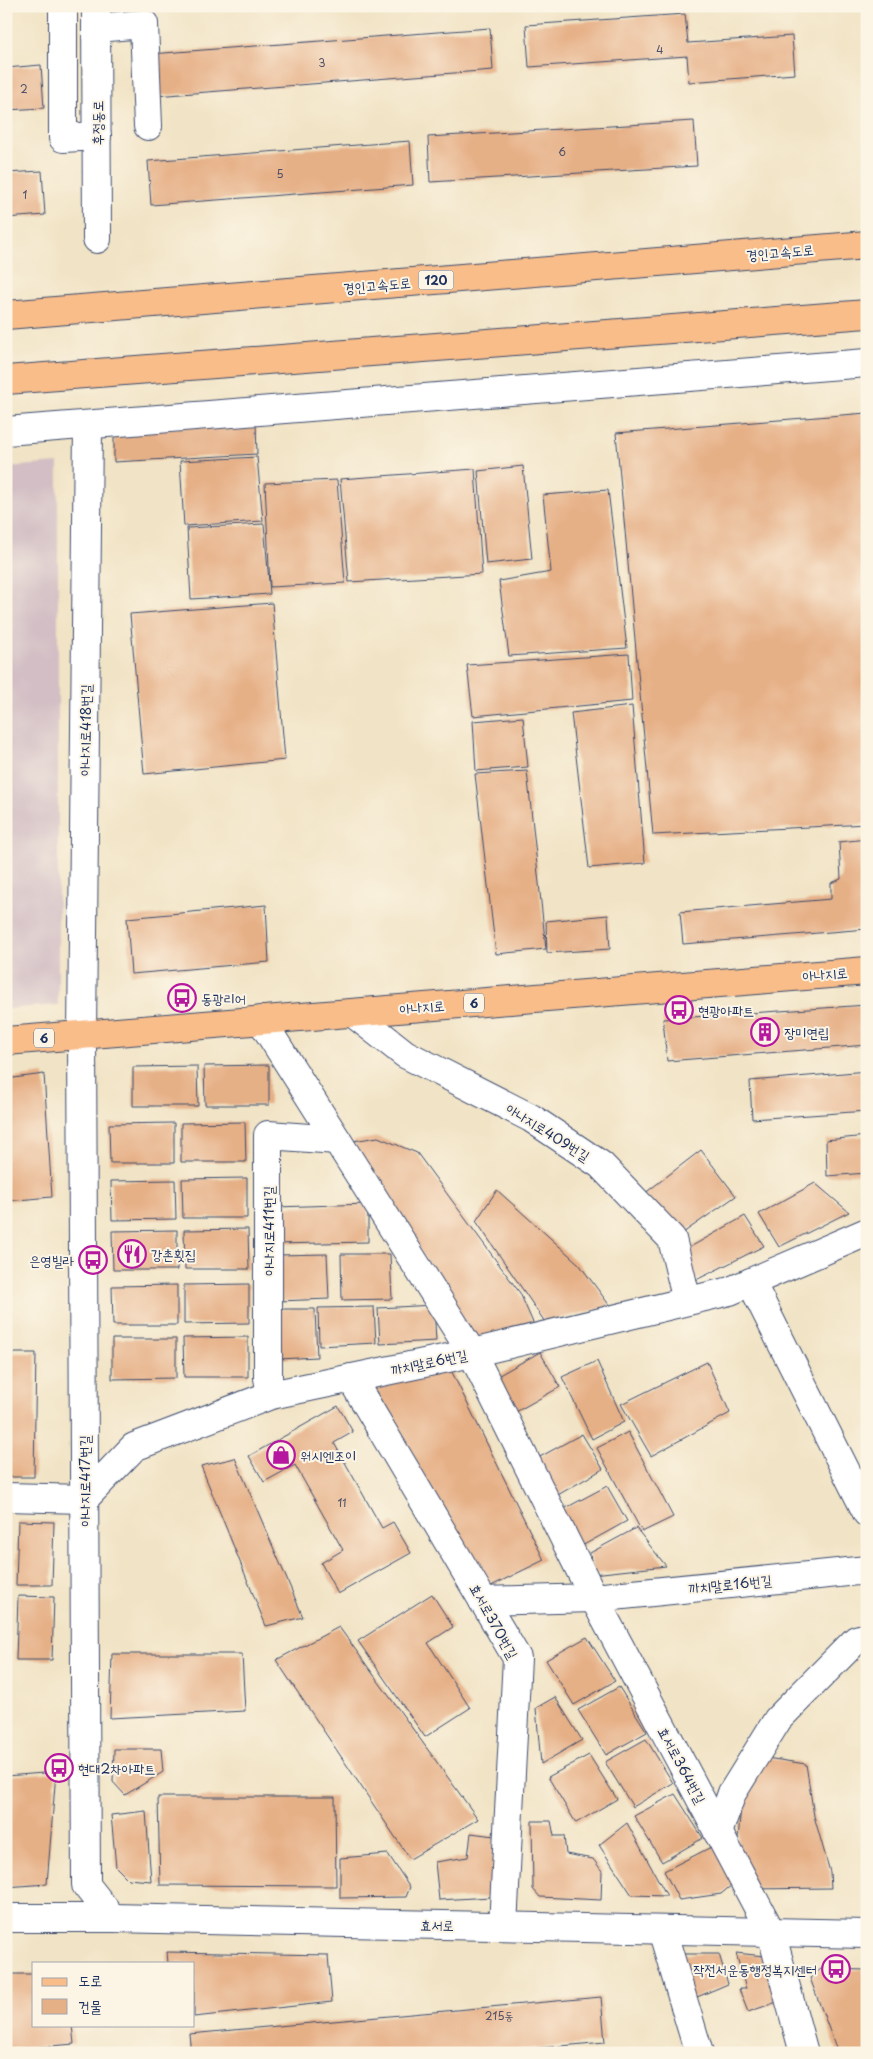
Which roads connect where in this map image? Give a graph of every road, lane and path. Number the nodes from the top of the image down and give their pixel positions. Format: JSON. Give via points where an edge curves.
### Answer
{"nodes":[{"id":1,"x":63,"y":6,"type":"edge"},
{"id":2,"x":96,"y":17,"type":"edge"},
{"id":3,"x":148,"y":126,"type":"dead end"},
{"id":4,"x":97,"y":136,"type":"junction"},
{"id":5,"x":98,"y":239,"type":"dead end"},
{"id":6,"x":867,"y":245,"type":"edge"},
{"id":7,"x":867,"y":314,"type":"edge"},
{"id":8,"x":6,"y":315,"type":"edge"},
{"id":9,"x":867,"y":363,"type":"edge"},
{"id":10,"x":6,"y":380,"type":"edge"},
{"id":11,"x":88,"y":425,"type":"junction"},
{"id":12,"x":6,"y":431,"type":"edge"},
{"id":13,"x":867,"y":971,"type":"edge"},
{"id":14,"x":353,"y":1013,"type":"junction"},
{"id":15,"x":261,"y":1020,"type":"junction"},
{"id":16,"x":82,"y":1034,"type":"junction"},
{"id":17,"x":6,"y":1041,"type":"edge"},
{"id":18,"x":337,"y":1140,"type":"junction"},
{"id":19,"x":867,"y":1232,"type":"edge"},
{"id":20,"x":751,"y":1282,"type":"junction"},
{"id":21,"x":687,"y":1301,"type":"junction"},
{"id":22,"x":472,"y":1352,"type":"junction"},
{"id":23,"x":351,"y":1378,"type":"junction"},
{"id":24,"x":271,"y":1395,"type":"junction"},
{"id":25,"x":6,"y":1497,"type":"edge"},
{"id":26,"x":84,"y":1499,"type":"junction"},
{"id":27,"x":867,"y":1513,"type":"edge"},
{"id":28,"x":867,"y":1570,"type":"edge"},
{"id":29,"x":594,"y":1598,"type":"junction"},
{"id":30,"x":484,"y":1601,"type":"junction"},
{"id":31,"x":867,"y":1637,"type":"edge"},
{"id":32,"x":718,"y":1832,"type":"junction"},
{"id":33,"x":6,"y":1918,"type":"edge"},
{"id":34,"x":112,"y":1918,"type":"junction"},
{"id":35,"x":503,"y":1926,"type":"junction"},
{"id":36,"x":662,"y":1930,"type":"junction"},
{"id":37,"x":771,"y":1932,"type":"junction"},
{"id":38,"x":867,"y":1934,"type":"edge"},
{"id":39,"x":699,"y":2053,"type":"edge"},
{"id":40,"x":804,"y":2053,"type":"edge"}],
"edges":[{"from":1,"to":4,"type":"street","via":[[63,138]]},
{"from":2,"to":3,"type":"street","via":[[144,24]]},
{"from":2,"to":4,"type":"street","name":"후정동로"},
{"from":4,"to":5,"type":"street","name":"후정동로"},
{"from":6,"to":8,"type":"main road","name":"경인고속도로","number":"120"},
{"from":7,"to":10,"type":"main road"},
{"from":9,"to":11,"type":"street"},
{"from":11,"to":12,"type":"street"},
{"from":11,"to":16,"type":"street","name":"아나지로418번길"},
{"from":13,"to":14,"type":"main road","name":"아나지로","number":"6"},
{"from":14,"to":15,"type":"main road","name":"아나지로","number":"6"},
{"from":14,"to":21,"type":"street","name":"아나지로409번길","via":[[405,1054],[531,1118],[601,1165],[672,1239]]},
{"from":15,"to":16,"type":"main road","name":"아나지로","number":"6"},
{"from":15,"to":18,"type":"street"},
{"from":16,"to":17,"type":"main road","name":"아나지로","number":"6"},
{"from":16,"to":26,"type":"street","name":"아나지로417번길"},
{"from":18,"to":22,"type":"street"},
{"from":18,"to":24,"type":"street","name":"아나지로411번길","via":[[268,1135],[268,1378]]},
{"from":19,"to":20,"type":"street","name":"까치말로6번길"},
{"from":20,"to":21,"type":"street","name":"까치말로6번길","via":[[730,1291]]},
{"from":20,"to":27,"type":"street"},
{"from":21,"to":22,"type":"street","name":"까치말로6번길"},
{"from":22,"to":23,"type":"street","name":"까치말로6번길"},
{"from":22,"to":29,"type":"street","name":"효서로364번길"},
{"from":23,"to":24,"type":"street","name":"까치말로6번길"},
{"from":23,"to":30,"type":"street","name":"효서로370번길"},
{"from":24,"to":26,"type":"street","name":"까치말로6번길","via":[[134,1447]]},
{"from":25,"to":26,"type":"street"},
{"from":26,"to":34,"type":"street","name":"아나지로417번길","via":[[86,1885]]},
{"from":28,"to":29,"type":"street","name":"까치말로16번길"},
{"from":29,"to":30,"type":"street","name":"까치말로16번길"},
{"from":29,"to":32,"type":"street","name":"효서로364번길"},
{"from":30,"to":35,"type":"street","name":"효서로370번길","via":[[517,1658]]},
{"from":31,"to":32,"type":"street","via":[[856,1640],[778,1719],[732,1793]]},
{"from":32,"to":37,"type":"street","name":"효서로364번길"},
{"from":33,"to":34,"type":"street","name":"효서로"},
{"from":34,"to":35,"type":"street","name":"효서로"},
{"from":35,"to":36,"type":"street","name":"효서로"},
{"from":36,"to":37,"type":"street","name":"효서로"},
{"from":36,"to":39,"type":"street"},
{"from":37,"to":38,"type":"street","name":"효서로"},
{"from":37,"to":40,"type":"street","name":"효서로364번길"}]}
